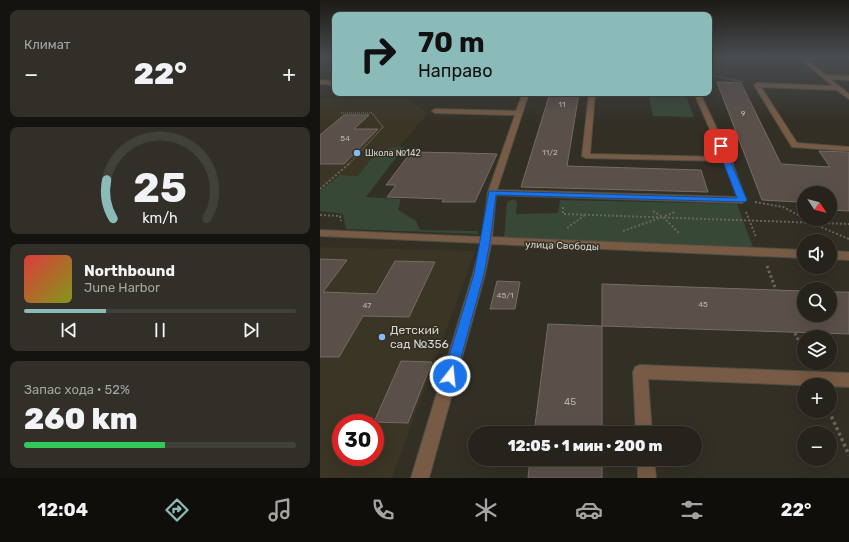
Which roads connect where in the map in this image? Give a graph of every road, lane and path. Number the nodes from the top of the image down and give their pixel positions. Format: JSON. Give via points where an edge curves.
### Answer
{"nodes":[{"id":1,"x":730,"y":78,"type":"edge"},
{"id":2,"x":827,"y":78,"type":"edge"},
{"id":3,"x":320,"y":82,"type":"edge"},
{"id":4,"x":332,"y":82,"type":"edge"},
{"id":5,"x":757,"y":85,"type":"junction"},
{"id":6,"x":838,"y":88,"type":"junction"},
{"id":7,"x":525,"y":96,"type":"edge"},
{"id":8,"x":592,"y":96,"type":"edge"},
{"id":9,"x":698,"y":96,"type":"edge"},
{"id":10,"x":849,"y":97,"type":"edge"},
{"id":11,"x":435,"y":111,"type":"dead end"},
{"id":12,"x":341,"y":113,"type":"dead end"},
{"id":13,"x":518,"y":113,"type":"junction"},
{"id":14,"x":849,"y":149,"type":"edge"},
{"id":15,"x":727,"y":159,"type":"junction"},
{"id":16,"x":320,"y":189,"type":"edge"},
{"id":17,"x":492,"y":192,"type":"junction"},
{"id":18,"x":565,"y":194,"type":"junction"},
{"id":19,"x":636,"y":197,"type":"junction"},
{"id":20,"x":697,"y":199,"type":"junction"},
{"id":21,"x":742,"y":200,"type":"junction"},
{"id":22,"x":797,"y":215,"type":"edge"},
{"id":23,"x":663,"y":217,"type":"junction"},
{"id":24,"x":797,"y":222,"type":"edge"},
{"id":25,"x":837,"y":224,"type":"edge"},
{"id":26,"x":849,"y":224,"type":"edge"},
{"id":27,"x":819,"y":226,"type":"edge"},
{"id":28,"x":320,"y":233,"type":"edge"},
{"id":29,"x":617,"y":234,"type":"dead end"},
{"id":30,"x":849,"y":239,"type":"edge"},
{"id":31,"x":486,"y":242,"type":"junction"},
{"id":32,"x":703,"y":251,"type":"junction"},
{"id":33,"x":797,"y":254,"type":"edge"},
{"id":34,"x":837,"y":255,"type":"edge"},
{"id":35,"x":849,"y":256,"type":"edge"},
{"id":36,"x":795,"y":333,"type":"dead end"},
{"id":37,"x":797,"y":337,"type":"edge"},
{"id":38,"x":849,"y":380,"type":"edge"},
{"id":39,"x":833,"y":418,"type":"edge"},
{"id":40,"x":644,"y":426,"type":"edge"},
{"id":41,"x":849,"y":455,"type":"edge"},
{"id":42,"x":646,"y":466,"type":"edge"},
{"id":43,"x":420,"y":478,"type":"edge"},
{"id":44,"x":647,"y":478,"type":"edge"}],
"edges":[{"from":1,"to":5,"type":"path"},
{"from":2,"to":6,"type":"street"},
{"from":3,"to":4,"type":"street"},
{"from":5,"to":6,"type":"street"},
{"from":5,"to":14,"type":"street","via":[[794,145]]},
{"from":6,"to":10,"type":"street"},
{"from":7,"to":13,"type":"street"},
{"from":8,"to":15,"type":"street","via":[[586,156]]},
{"from":9,"to":15,"type":"street"},
{"from":11,"to":13,"type":"street"},
{"from":12,"to":16,"type":"path","via":[[372,113],[383,128],[370,144]]},
{"from":13,"to":17,"type":"street"},
{"from":15,"to":21,"type":"street"},
{"from":17,"to":18,"type":"street"},
{"from":17,"to":31,"type":"street"},
{"from":18,"to":19,"type":"street"},
{"from":18,"to":23,"type":"path","via":[[563,214]]},
{"from":19,"to":20,"type":"street"},
{"from":19,"to":23,"type":"path"},
{"from":20,"to":21,"type":"street"},
{"from":20,"to":23,"type":"path","via":[[690,205]]},
{"from":21,"to":22,"type":"path","via":[[783,207]]},
{"from":23,"to":24,"type":"path"},
{"from":23,"to":29,"type":"path"},
{"from":23,"to":32,"type":"path"},
{"from":25,"to":26,"type":"path"},
{"from":27,"to":30,"type":"path"},
{"from":28,"to":31,"type":"street","name":"улица Свободы"},
{"from":31,"to":32,"type":"street","name":"улица Свободы"},
{"from":31,"to":43,"type":"street"},
{"from":32,"to":33,"type":"street","name":"улица Свободы"},
{"from":34,"to":35,"type":"street"},
{"from":36,"to":37,"type":"path"},
{"from":38,"to":40,"type":"street","via":[[640,372]]},
{"from":39,"to":41,"type":"path"},
{"from":42,"to":44,"type":"street"}]}
